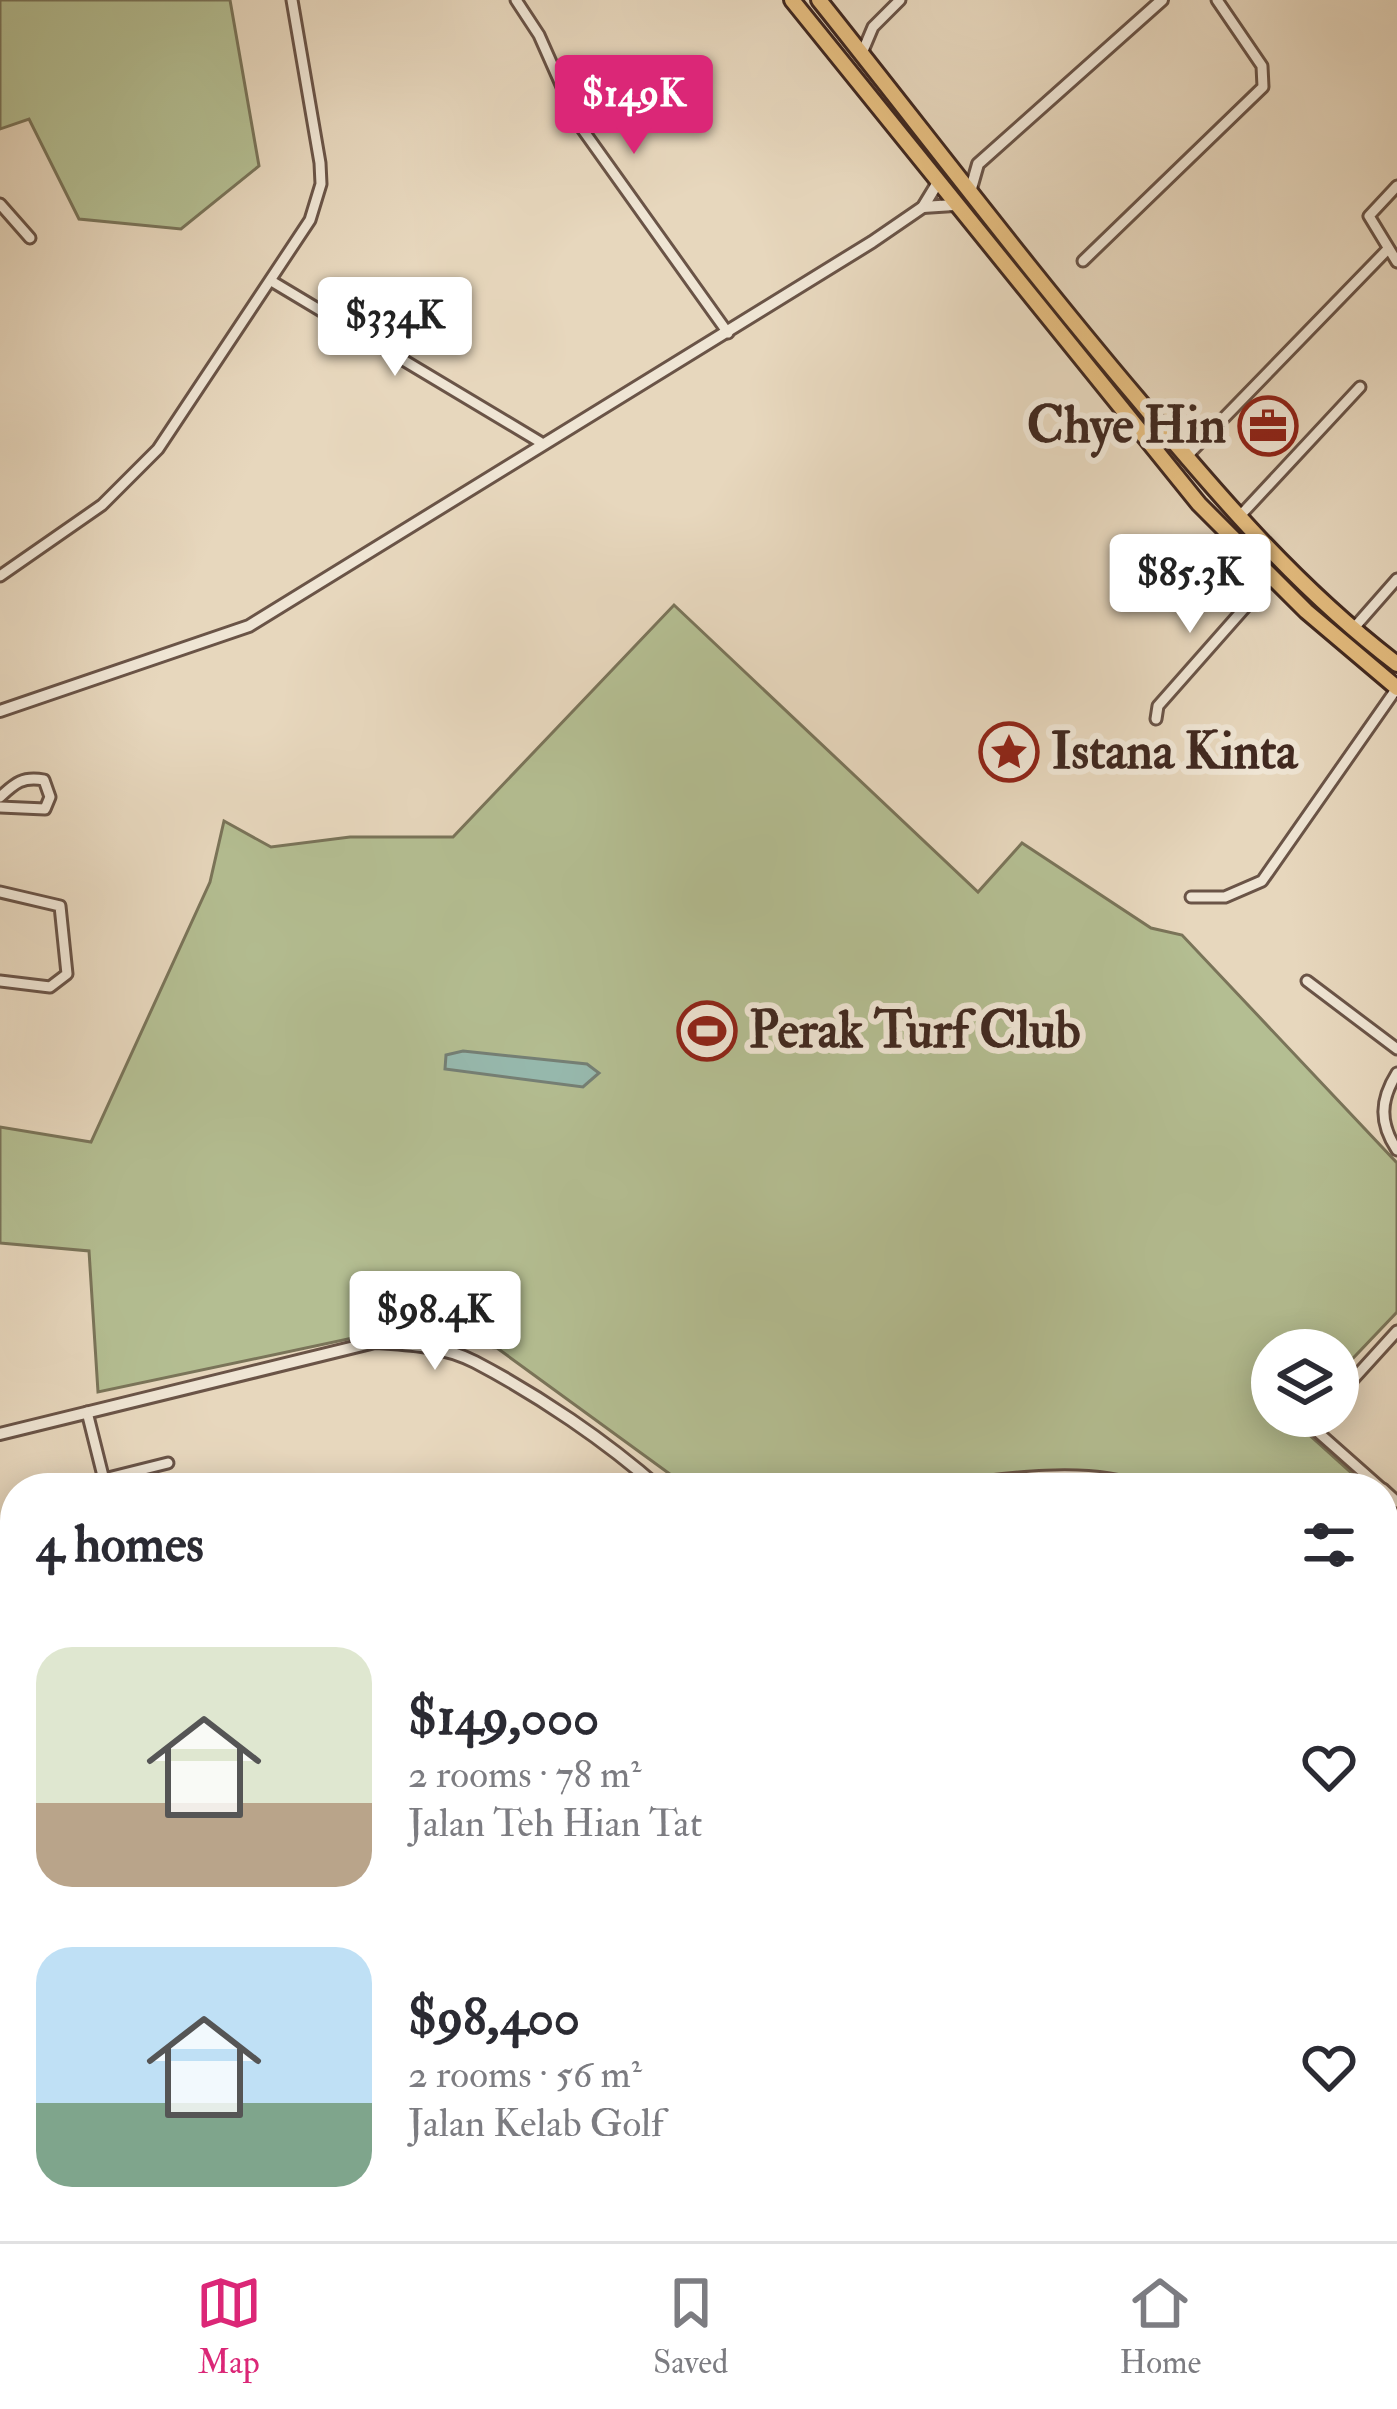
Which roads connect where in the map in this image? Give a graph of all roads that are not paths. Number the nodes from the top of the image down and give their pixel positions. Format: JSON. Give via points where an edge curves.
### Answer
{"nodes":[{"id":1,"x":292,"y":0,"type":"edge"},
{"id":2,"x":516,"y":0,"type":"edge"},
{"id":3,"x":792,"y":0,"type":"edge"},
{"id":4,"x":819,"y":0,"type":"edge"},
{"id":5,"x":901,"y":0,"type":"edge"},
{"id":6,"x":1217,"y":0,"type":"edge"},
{"id":7,"x":1156,"y":2,"type":"edge"},
{"id":8,"x":862,"y":53,"type":"junction"},
{"id":9,"x":948,"y":163,"type":"junction"},
{"id":10,"x":978,"y":164,"type":"junction"},
{"id":11,"x":937,"y":184,"type":"junction"},
{"id":12,"x":1397,"y":186,"type":"edge"},
{"id":13,"x":970,"y":192,"type":"junction"},
{"id":14,"x":0,"y":204,"type":"edge"},
{"id":15,"x":954,"y":205,"type":"junction"},
{"id":16,"x":923,"y":207,"type":"junction"},
{"id":17,"x":30,"y":238,"type":"dead end"},
{"id":18,"x":1388,"y":249,"type":"junction"},
{"id":19,"x":1083,"y":261,"type":"dead end"},
{"id":20,"x":1397,"y":262,"type":"edge"},
{"id":21,"x":273,"y":282,"type":"junction"},
{"id":22,"x":728,"y":333,"type":"junction"},
{"id":23,"x":1360,"y":387,"type":"dead end"},
{"id":24,"x":540,"y":442,"type":"junction"},
{"id":25,"x":1186,"y":457,"type":"junction"},
{"id":26,"x":1238,"y":518,"type":"junction"},
{"id":27,"x":0,"y":576,"type":"edge"},
{"id":28,"x":1271,"y":578,"type":"junction"},
{"id":29,"x":1397,"y":579,"type":"edge"},
{"id":30,"x":1353,"y":629,"type":"junction"},
{"id":31,"x":1397,"y":664,"type":"edge"},
{"id":32,"x":1397,"y":688,"type":"edge"},
{"id":33,"x":2,"y":705,"type":"edge"},
{"id":34,"x":1156,"y":718,"type":"dead end"},
{"id":35,"x":0,"y":797,"type":"edge"},
{"id":36,"x":0,"y":807,"type":"edge"},
{"id":37,"x":0,"y":892,"type":"edge"},
{"id":38,"x":1191,"y":897,"type":"dead end"},
{"id":39,"x":0,"y":981,"type":"edge"},
{"id":40,"x":1307,"y":981,"type":"dead end"},
{"id":41,"x":1397,"y":1049,"type":"edge"},
{"id":42,"x":1397,"y":1072,"type":"edge"},
{"id":43,"x":1397,"y":1150,"type":"edge"},
{"id":44,"x":1397,"y":1331,"type":"edge"},
{"id":45,"x":1359,"y":1373,"type":"edge"},
{"id":46,"x":87,"y":1412,"type":"junction"},
{"id":47,"x":0,"y":1434,"type":"edge"},
{"id":48,"x":1323,"y":1437,"type":"edge"},
{"id":49,"x":168,"y":1463,"type":"dead end"},
{"id":50,"x":102,"y":1473,"type":"edge"},
{"id":51,"x":136,"y":1473,"type":"edge"},
{"id":52,"x":642,"y":1473,"type":"edge"},
{"id":53,"x":1364,"y":1473,"type":"edge"}],
"edges":[{"from":1,"to":21,"type":"street","via":[[321,184]]},
{"from":2,"to":22,"type":"street","via":[[578,123]]},
{"from":3,"to":11,"type":"main road"},
{"from":4,"to":8,"type":"main road"},
{"from":5,"to":8,"type":"street"},
{"from":6,"to":19,"type":"street","via":[[1262,66],[1263,87]]},
{"from":7,"to":10,"type":"street"},
{"from":8,"to":9,"type":"main road"},
{"from":9,"to":10,"type":"street"},
{"from":9,"to":13,"type":"main road"},
{"from":10,"to":13,"type":"street"},
{"from":11,"to":15,"type":"main road"},
{"from":11,"to":16,"type":"street"},
{"from":12,"to":18,"type":"street","via":[[1369,221]]},
{"from":13,"to":25,"type":"main road"},
{"from":14,"to":17,"type":"street"},
{"from":15,"to":16,"type":"street"},
{"from":15,"to":28,"type":"main road","via":[[1186,489]]},
{"from":16,"to":22,"type":"street"},
{"from":18,"to":20,"type":"street"},
{"from":18,"to":25,"type":"street"},
{"from":21,"to":24,"type":"street"},
{"from":21,"to":27,"type":"street","via":[[131,482]]},
{"from":22,"to":24,"type":"street"},
{"from":23,"to":26,"type":"street"},
{"from":24,"to":33,"type":"street","via":[[249,626]]},
{"from":25,"to":26,"type":"main road"},
{"from":26,"to":30,"type":"main road"},
{"from":28,"to":32,"type":"main road"},
{"from":28,"to":34,"type":"street","via":[[1158,706]]},
{"from":29,"to":30,"type":"street"},
{"from":30,"to":31,"type":"main road"},
{"from":32,"to":38,"type":"street","via":[[1262,881],[1225,897]]},
{"from":35,"to":36,"type":"street","via":[[32,778],[44,780],[50,796],[45,809],[33,812]]},
{"from":37,"to":39,"type":"street","via":[[60,907],[67,974],[50,987]]},
{"from":40,"to":41,"type":"street"},
{"from":42,"to":43,"type":"street","via":[[1382,1109]]},
{"from":44,"to":45,"type":"street"},
{"from":46,"to":47,"type":"street"},
{"from":46,"to":50,"type":"street"},
{"from":46,"to":52,"type":"street","via":[[375,1342],[422,1345],[472,1361]]},
{"from":48,"to":53,"type":"street"},
{"from":49,"to":51,"type":"street"}]}
